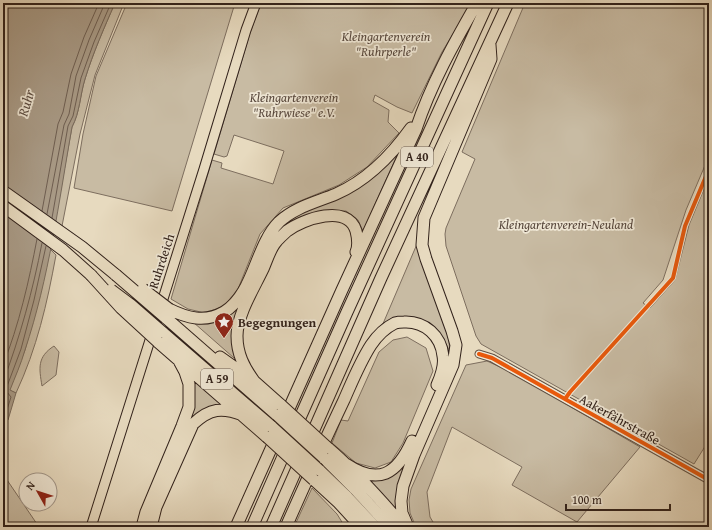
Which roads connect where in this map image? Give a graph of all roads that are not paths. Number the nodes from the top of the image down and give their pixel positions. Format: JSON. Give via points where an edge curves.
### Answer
{"nodes":[{"id":1,"x":256,"y":3,"type":"edge"},
{"id":2,"x":477,"y":3,"type":"edge"},
{"id":3,"x":488,"y":3,"type":"edge"},
{"id":4,"x":508,"y":3,"type":"edge"},
{"id":5,"x":490,"y":44,"type":"junction"},
{"id":6,"x":423,"y":109,"type":"junction"},
{"id":7,"x":3,"y":191,"type":"edge"},
{"id":8,"x":3,"y":206,"type":"edge"},
{"id":9,"x":381,"y":278,"type":"junction"},
{"id":10,"x":342,"y":290,"type":"junction"},
{"id":11,"x":168,"y":313,"type":"junction"},
{"id":12,"x":160,"y":337,"type":"junction"},
{"id":13,"x":192,"y":340,"type":"junction"},
{"id":14,"x":479,"y":354,"type":"dead end"},
{"id":15,"x":178,"y":359,"type":"junction"},
{"id":16,"x":254,"y":380,"type":"junction"},
{"id":17,"x":279,"y":410,"type":"junction"},
{"id":18,"x":243,"y":415,"type":"junction"},
{"id":19,"x":270,"y":432,"type":"junction"},
{"id":20,"x":328,"y":434,"type":"junction"},
{"id":21,"x":326,"y":453,"type":"junction"},
{"id":22,"x":346,"y":464,"type":"junction"},
{"id":23,"x":316,"y":475,"type":"junction"},
{"id":24,"x":709,"y":480,"type":"edge"},
{"id":25,"x":339,"y":503,"type":"junction"},
{"id":26,"x":91,"y":527,"type":"edge"},
{"id":27,"x":142,"y":527,"type":"edge"},
{"id":28,"x":151,"y":527,"type":"edge"},
{"id":29,"x":236,"y":527,"type":"edge"},
{"id":30,"x":252,"y":527,"type":"edge"},
{"id":31,"x":271,"y":527,"type":"edge"},
{"id":32,"x":286,"y":527,"type":"edge"},
{"id":33,"x":354,"y":527,"type":"edge"},
{"id":34,"x":361,"y":527,"type":"edge"},
{"id":35,"x":375,"y":527,"type":"edge"},
{"id":36,"x":390,"y":527,"type":"edge"},
{"id":37,"x":406,"y":527,"type":"edge"}],
"edges":[{"from":1,"to":26,"type":"main road","name":"Ruhrdeich"},
{"from":2,"to":6,"type":"highway","via":[[454,43]]},
{"from":3,"to":30,"type":"highway","number":"A 40"},
{"from":4,"to":5,"type":"highway","number":"A 40"},
{"from":5,"to":9,"type":"highway","number":"A 40"},
{"from":5,"to":37,"type":"highway","via":[[491,59],[424,218],[422,245],[456,345],[453,365],[403,486],[401,501]]},
{"from":6,"to":10,"type":"highway"},
{"from":6,"to":11,"type":"highway","via":[[398,146],[369,175],[338,193],[291,212],[279,223],[271,232],[237,301],[225,311],[201,319]]},
{"from":7,"to":11,"type":"highway","number":"A 59","bridge":true},
{"from":8,"to":12,"type":"highway","bridge":true,"via":[[58,246],[91,275],[121,308]]},
{"from":9,"to":20,"type":"highway","via":[[355,346]]},
{"from":9,"to":31,"type":"highway","number":"A 40"},
{"from":10,"to":16,"type":"highway","via":[[358,246],[355,228],[349,221],[340,216],[329,215],[286,232],[276,243],[245,306],[238,327],[239,356]]},
{"from":10,"to":29,"type":"highway"},
{"from":11,"to":13,"type":"highway","number":"A 59"},
{"from":12,"to":15,"type":"highway"},
{"from":12,"to":19,"type":"highway","number":"A 59"},
{"from":13,"to":16,"type":"highway"},
{"from":13,"to":17,"type":"highway","number":"A 59"},
{"from":14,"to":24,"type":"street","name":"Aakerfährstraße","via":[[492,358]]},
{"from":15,"to":18,"type":"highway"},
{"from":15,"to":27,"type":"highway","via":[[189,384],[189,407]]},
{"from":16,"to":17,"type":"highway"},
{"from":17,"to":21,"type":"highway","number":"A 59","bridge":true},
{"from":18,"to":19,"type":"highway"},
{"from":18,"to":28,"type":"highway","via":[[231,410],[217,410],[204,414],[193,424],[156,507]]},
{"from":19,"to":23,"type":"highway","number":"A 59","bridge":true},
{"from":20,"to":22,"type":"highway","via":[[368,350],[383,330],[397,323],[411,322],[422,325],[434,333],[441,344],[444,357],[442,372],[407,453],[398,465],[378,476],[366,475]]},
{"from":20,"to":32,"type":"highway"},
{"from":21,"to":22,"type":"highway"},
{"from":21,"to":36,"type":"highway","number":"A 59"},
{"from":22,"to":37,"type":"highway"},
{"from":23,"to":25,"type":"highway"},
{"from":23,"to":35,"type":"highway","number":"A 59","via":[[347,497]]},
{"from":25,"to":33,"type":"highway"},
{"from":25,"to":34,"type":"highway"}]}
